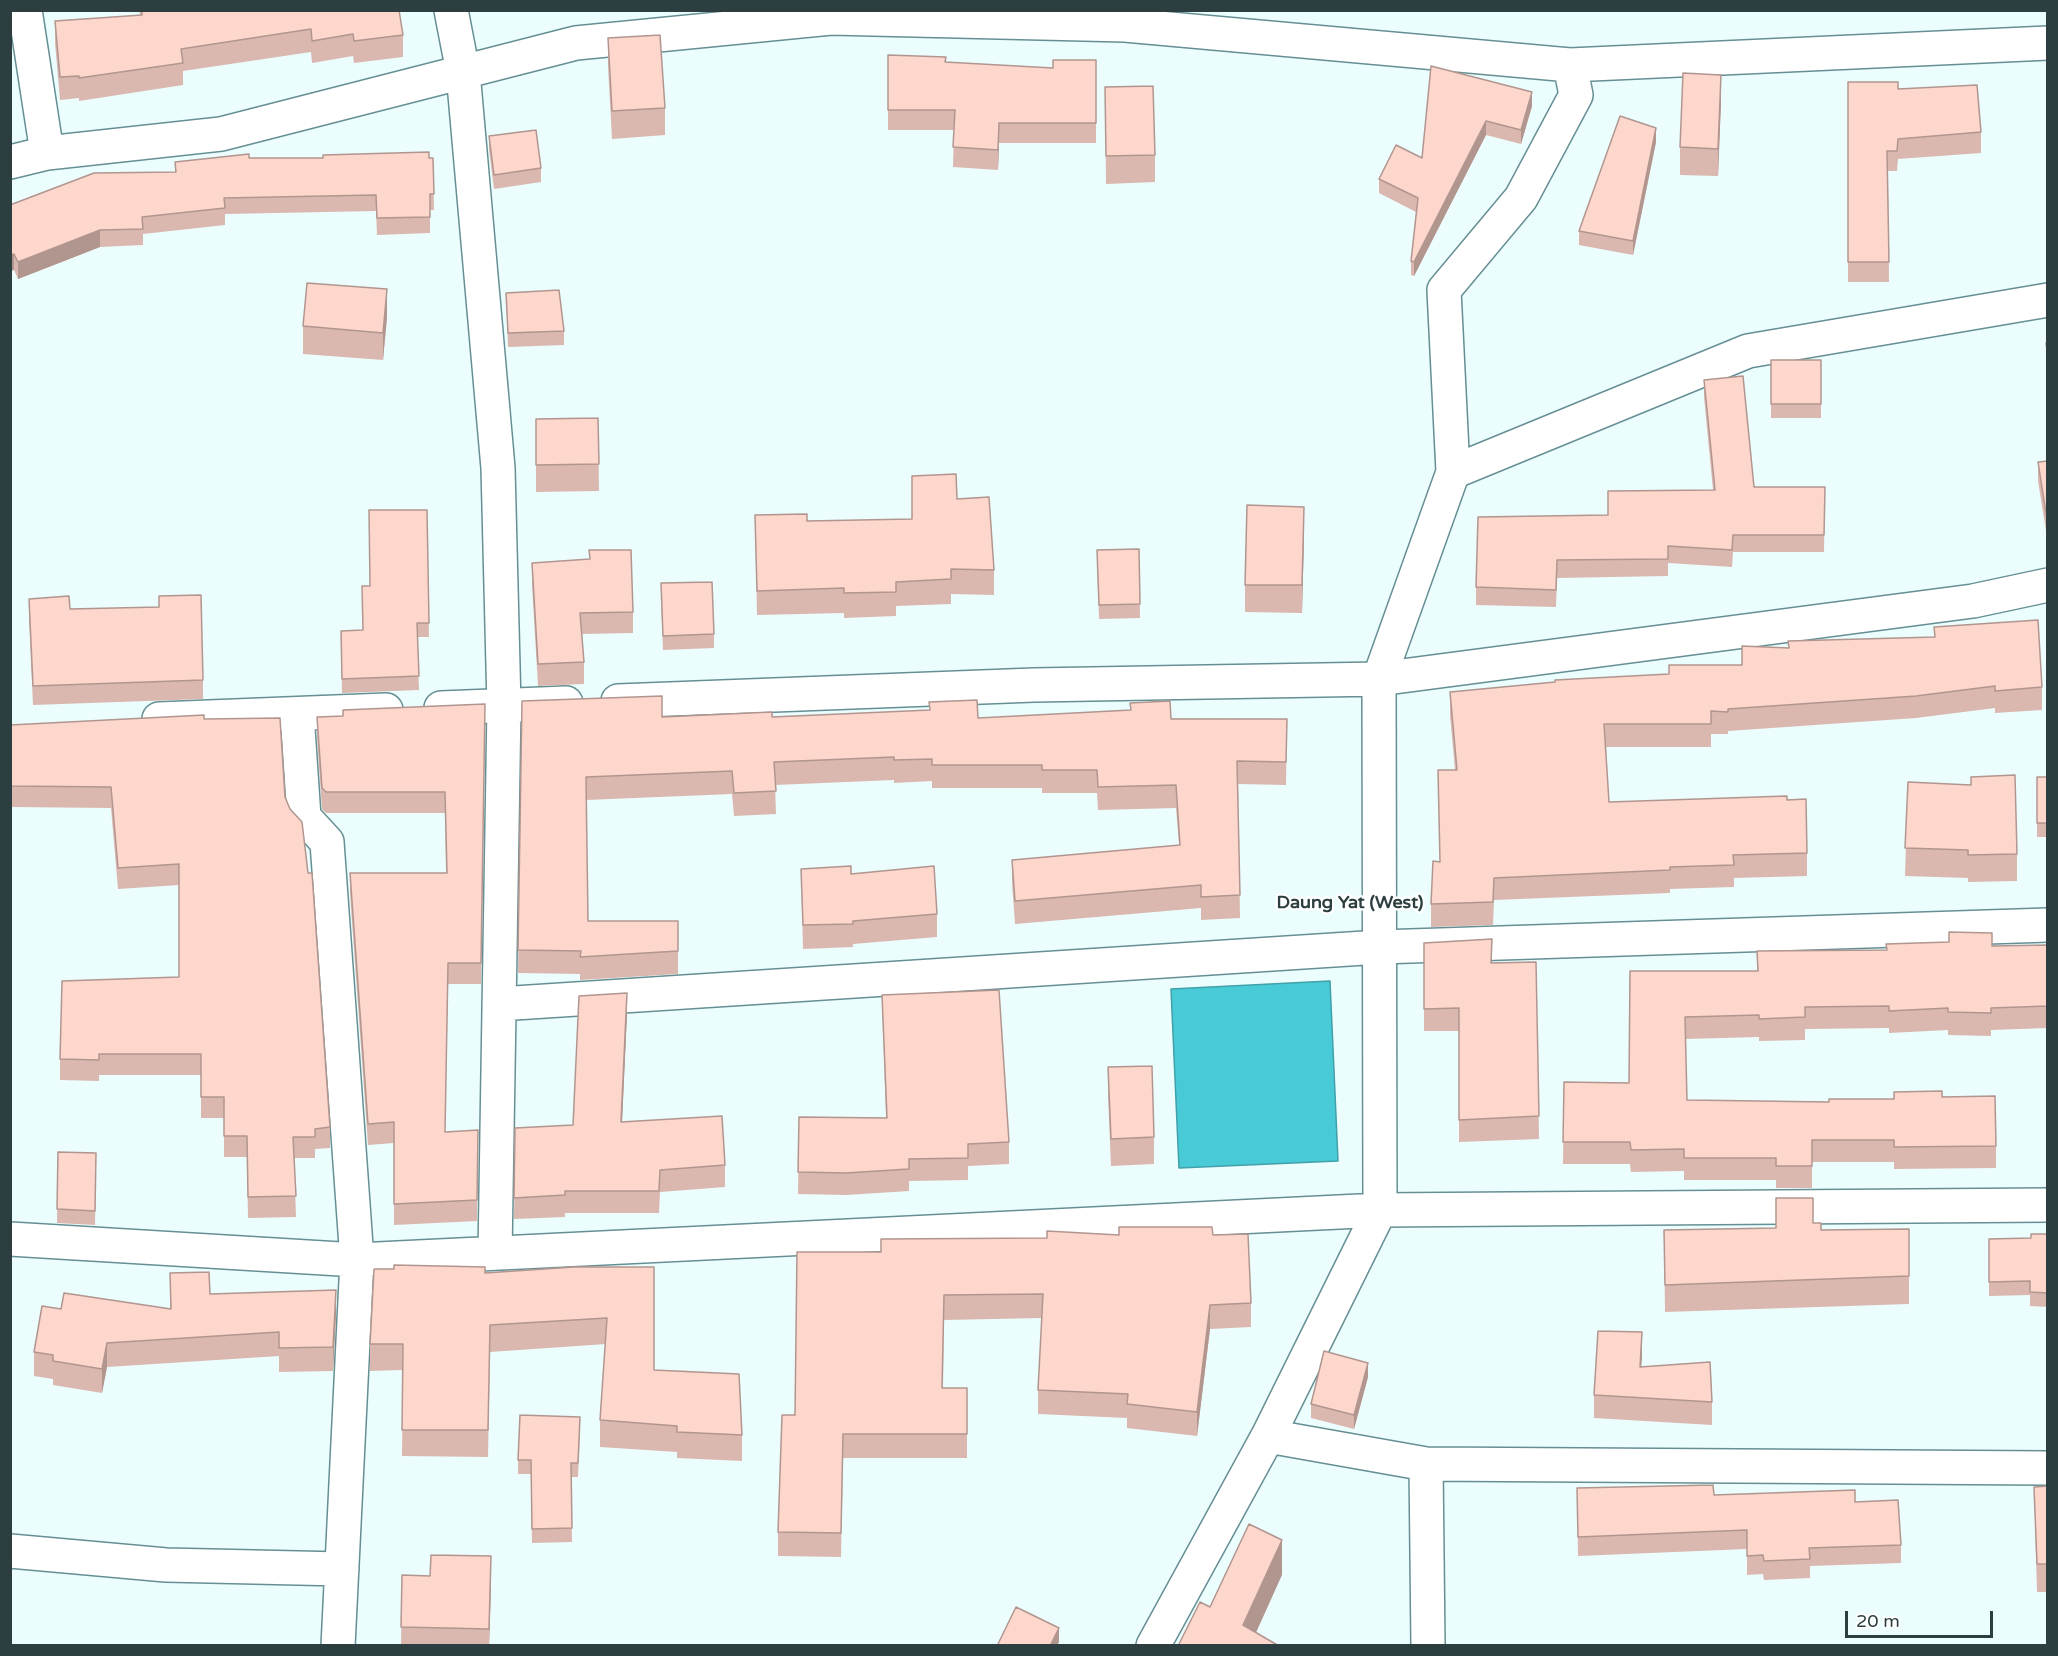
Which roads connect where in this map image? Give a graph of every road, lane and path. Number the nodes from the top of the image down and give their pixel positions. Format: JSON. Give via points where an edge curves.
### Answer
{"nodes":[{"id":1,"x":25,"y":10,"type":"edge"},
{"id":2,"x":451,"y":10,"type":"edge"},
{"id":3,"x":831,"y":14,"type":"edge"},
{"id":4,"x":1126,"y":17,"type":"edge"},
{"id":5,"x":2048,"y":43,"type":"edge"},
{"id":6,"x":1570,"y":65,"type":"junction"},
{"id":7,"x":463,"y":72,"type":"junction"},
{"id":8,"x":47,"y":153,"type":"junction"},
{"id":9,"x":10,"y":162,"type":"edge"},
{"id":10,"x":2048,"y":300,"type":"edge"},
{"id":11,"x":1453,"y":472,"type":"junction"},
{"id":12,"x":2048,"y":585,"type":"edge"},
{"id":13,"x":1379,"y":679,"type":"junction"},
{"id":14,"x":504,"y":706,"type":"junction"},
{"id":15,"x":297,"y":714,"type":"junction"},
{"id":16,"x":130,"y":721,"type":"edge"},
{"id":17,"x":2048,"y":926,"type":"edge"},
{"id":18,"x":1380,"y":947,"type":"junction"},
{"id":19,"x":499,"y":1004,"type":"junction"},
{"id":20,"x":2048,"y":1205,"type":"edge"},
{"id":21,"x":1380,"y":1210,"type":"junction"},
{"id":22,"x":10,"y":1239,"type":"edge"},
{"id":23,"x":495,"y":1253,"type":"junction"},
{"id":24,"x":357,"y":1260,"type":"junction"},
{"id":25,"x":1268,"y":1436,"type":"junction"},
{"id":26,"x":1426,"y":1464,"type":"junction"},
{"id":27,"x":2048,"y":1468,"type":"edge"},
{"id":28,"x":10,"y":1551,"type":"edge"},
{"id":29,"x":342,"y":1569,"type":"junction"},
{"id":30,"x":339,"y":1646,"type":"edge"},
{"id":31,"x":1153,"y":1646,"type":"edge"},
{"id":32,"x":1428,"y":1646,"type":"edge"}],
"edges":[{"from":1,"to":8,"type":"street"},
{"from":2,"to":7,"type":"street"},
{"from":3,"to":4,"type":"street"},
{"from":3,"to":7,"type":"street","via":[[576,43]]},
{"from":4,"to":6,"type":"street"},
{"from":5,"to":6,"type":"street"},
{"from":6,"to":11,"type":"street","via":[[1576,95],[1521,198],[1444,290]]},
{"from":7,"to":8,"type":"street","via":[[221,134]]},
{"from":7,"to":14,"type":"street","via":[[498,468]]},
{"from":8,"to":9,"type":"street"},
{"from":10,"to":11,"type":"street","via":[[1748,351]]},
{"from":11,"to":13,"type":"street"},
{"from":12,"to":13,"type":"street","via":[[1974,601]]},
{"from":13,"to":14,"type":"street","via":[[1034,685]]},
{"from":13,"to":18,"type":"street"},
{"from":14,"to":15,"type":"street"},
{"from":14,"to":19,"type":"street"},
{"from":15,"to":16,"type":"street"},
{"from":15,"to":24,"type":"street","via":[[304,817],[327,842]]},
{"from":17,"to":18,"type":"street"},
{"from":18,"to":19,"type":"street"},
{"from":18,"to":21,"type":"street"},
{"from":19,"to":23,"type":"street"},
{"from":20,"to":21,"type":"street"},
{"from":21,"to":23,"type":"street"},
{"from":21,"to":25,"type":"street"},
{"from":22,"to":24,"type":"street"},
{"from":23,"to":24,"type":"street"},
{"from":24,"to":29,"type":"street"},
{"from":25,"to":26,"type":"street"},
{"from":25,"to":31,"type":"street"},
{"from":26,"to":27,"type":"street"},
{"from":26,"to":32,"type":"street"},
{"from":28,"to":29,"type":"street","via":[[166,1565]]},
{"from":29,"to":30,"type":"street"}]}
